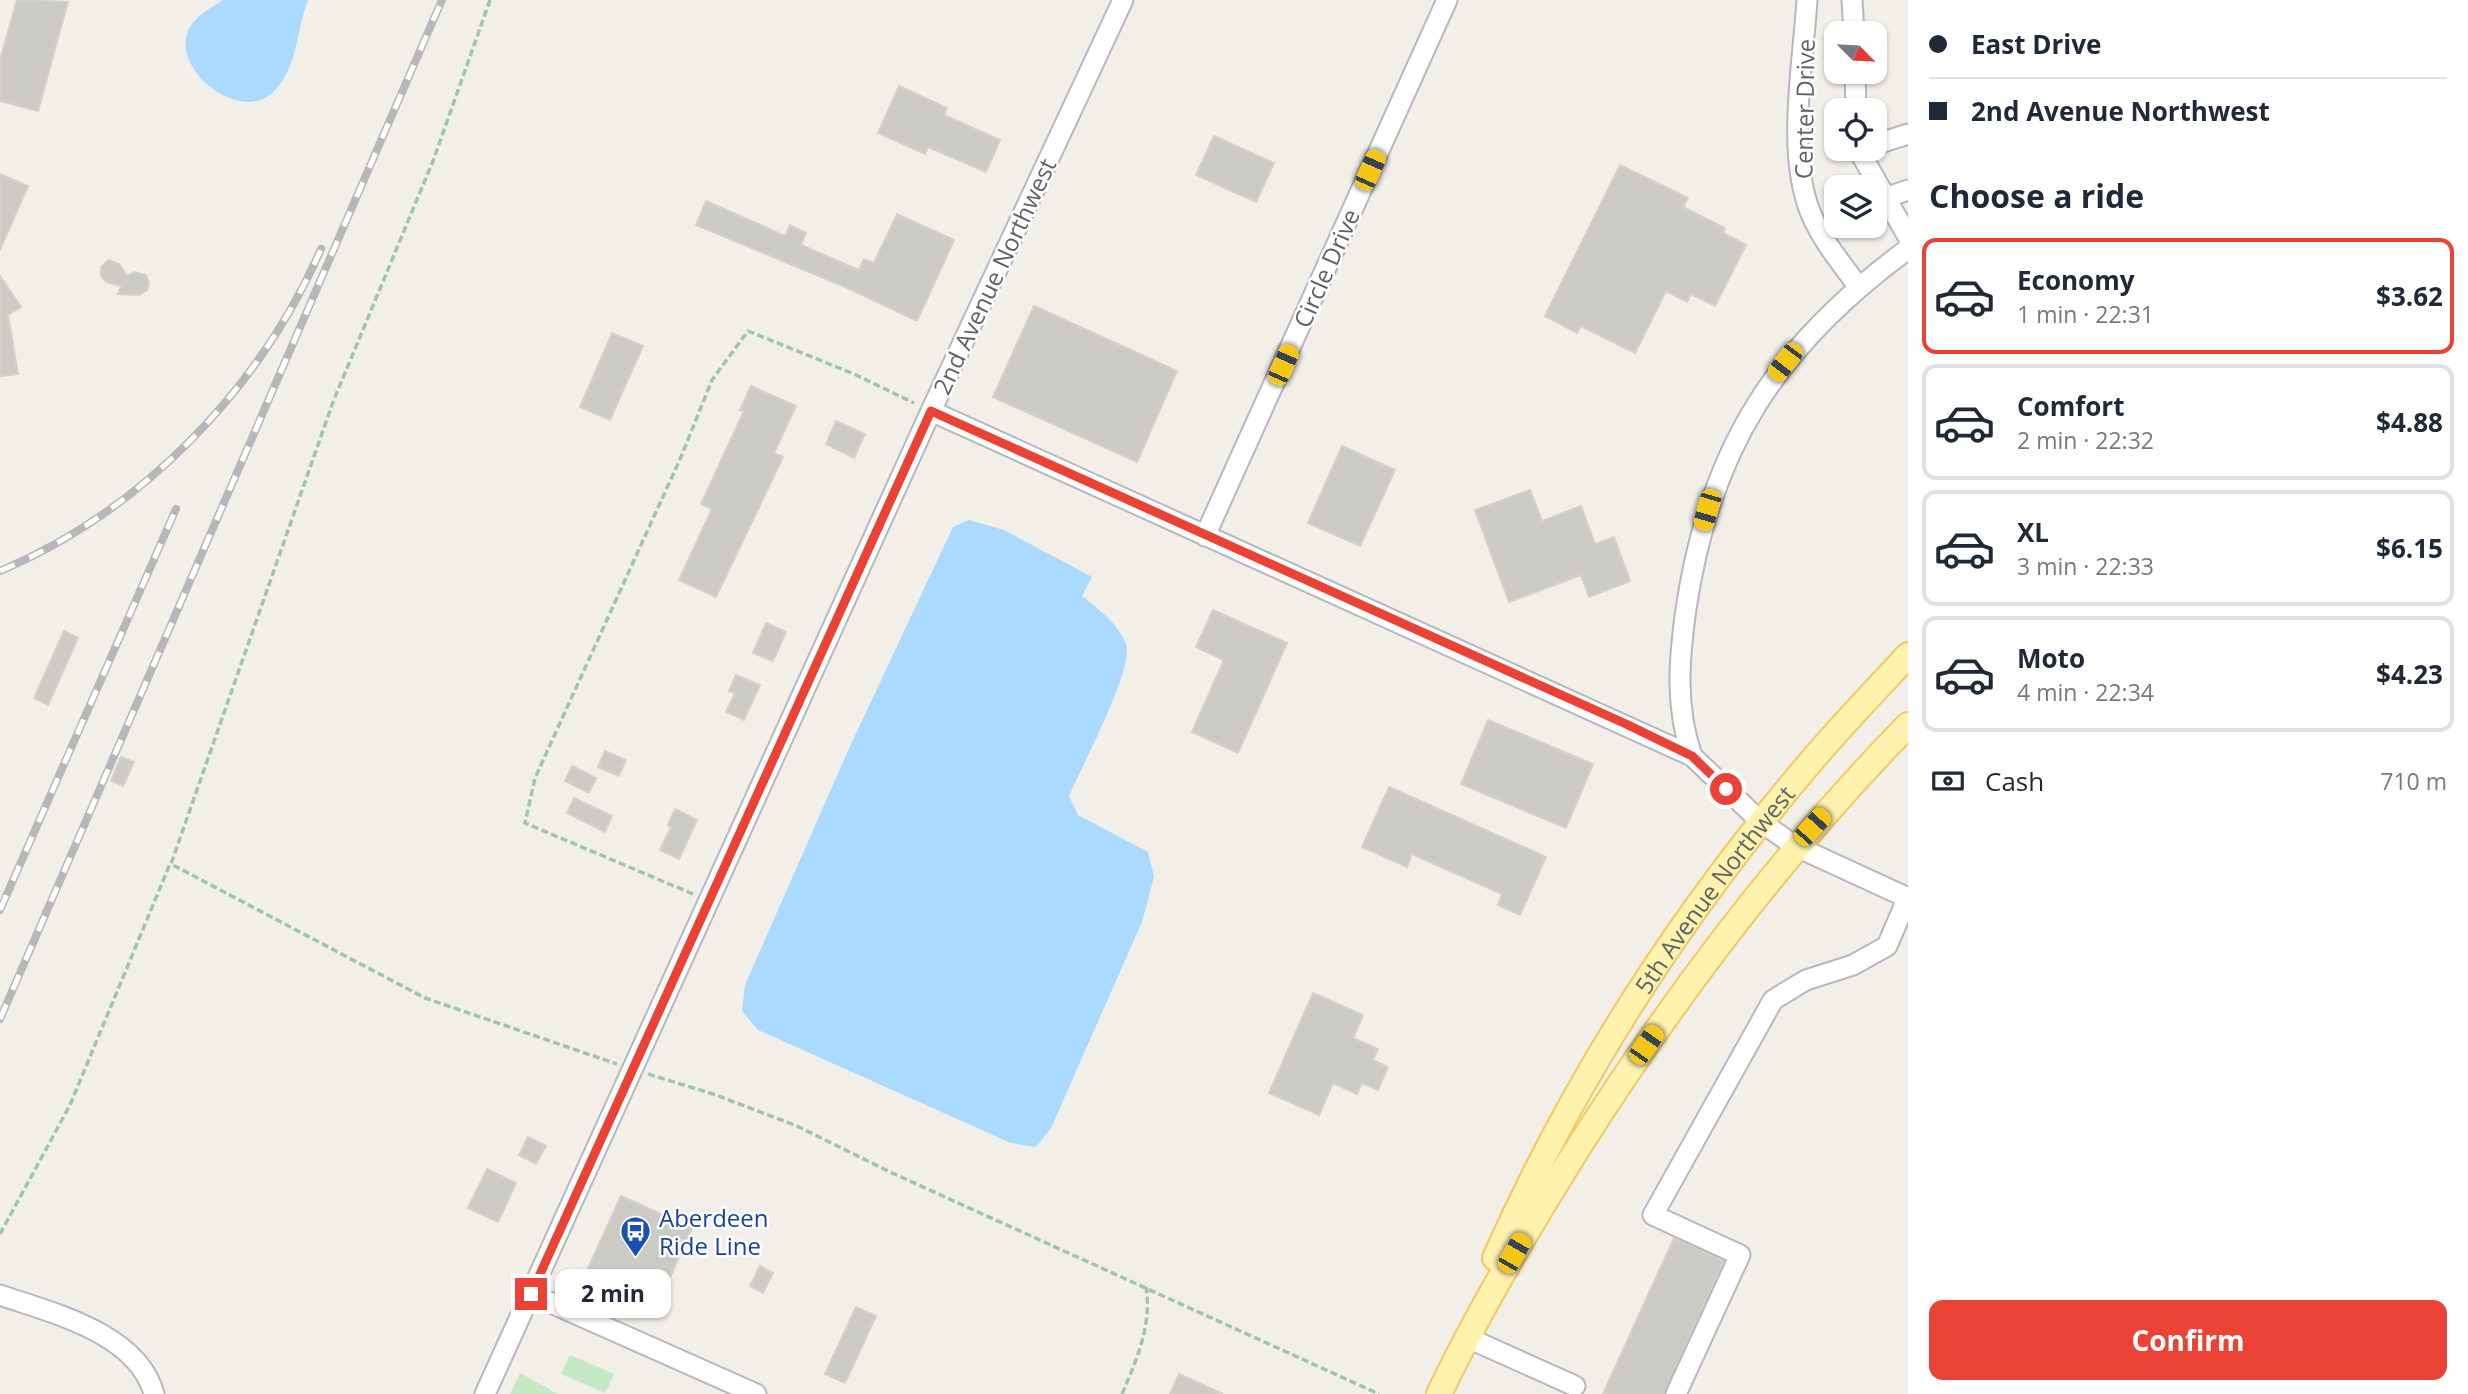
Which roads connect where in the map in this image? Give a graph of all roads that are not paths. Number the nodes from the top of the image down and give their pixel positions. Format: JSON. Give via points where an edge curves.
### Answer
{"nodes":[{"id":1,"x":1123,"y":0,"type":"edge"},
{"id":2,"x":1447,"y":0,"type":"edge"},
{"id":3,"x":1807,"y":0,"type":"edge"},
{"id":4,"x":1852,"y":0,"type":"edge"},
{"id":5,"x":1853,"y":21,"type":"edge"},
{"id":6,"x":1908,"y":134,"type":"edge"},
{"id":7,"x":1887,"y":141,"type":"edge"},
{"id":8,"x":1908,"y":190,"type":"edge"},
{"id":9,"x":1887,"y":197,"type":"edge"},
{"id":10,"x":1887,"y":201,"type":"edge"},
{"id":11,"x":1908,"y":237,"type":"edge"},
{"id":12,"x":1908,"y":249,"type":"edge"},
{"id":13,"x":1858,"y":286,"type":"junction"},
{"id":14,"x":931,"y":411,"type":"junction"},
{"id":15,"x":1205,"y":536,"type":"junction"},
{"id":16,"x":1908,"y":655,"type":"edge"},
{"id":17,"x":1908,"y":725,"type":"edge"},
{"id":18,"x":1692,"y":756,"type":"junction"},
{"id":19,"x":1761,"y":822,"type":"junction"},
{"id":20,"x":1795,"y":846,"type":"junction"},
{"id":21,"x":1908,"y":898,"type":"edge"},
{"id":22,"x":531,"y":1294,"type":"junction"},
{"id":23,"x":0,"y":1295,"type":"edge"},
{"id":24,"x":1466,"y":1337,"type":"junction"},
{"id":25,"x":1575,"y":1386,"type":"dead end"},
{"id":26,"x":154,"y":1394,"type":"edge"},
{"id":27,"x":485,"y":1394,"type":"edge"},
{"id":28,"x":756,"y":1394,"type":"edge"},
{"id":29,"x":1439,"y":1394,"type":"edge"},
{"id":30,"x":1676,"y":1394,"type":"edge"}],
"edges":[{"from":1,"to":14,"type":"street","name":"2nd Avenue Northwest"},
{"from":2,"to":15,"type":"street","name":"Circle Drive"},
{"from":3,"to":13,"type":"street","name":"Center Drive","via":[[1801,184],[1824,239]]},
{"from":4,"to":5,"type":"street"},
{"from":6,"to":7,"type":"street"},
{"from":8,"to":9,"type":"street"},
{"from":10,"to":11,"type":"street"},
{"from":12,"to":13,"type":"street"},
{"from":13,"to":18,"type":"street","via":[[1799,344],[1771,382],[1745,422],[1707,510],[1694,556],[1680,650],[1679,698],[1683,732]]},
{"from":14,"to":15,"type":"street"},
{"from":14,"to":22,"type":"street","name":"2nd Avenue Northwest"},
{"from":15,"to":18,"type":"street"},
{"from":16,"to":19,"type":"main road","name":"5th Avenue Northwest"},
{"from":17,"to":20,"type":"main road","name":"5th Avenue Northwest"},
{"from":18,"to":19,"type":"street"},
{"from":19,"to":20,"type":"street"},
{"from":19,"to":24,"type":"main road","name":"5th Avenue Northwest","via":[[1704,898],[1592,1069],[1516,1211]]},
{"from":20,"to":21,"type":"street"},
{"from":20,"to":24,"type":"main road","name":"5th Avenue Northwest","via":[[1719,942],[1617,1087],[1538,1211]]},
{"from":21,"to":30,"type":"street","via":[[1887,946],[1853,965],[1806,980],[1773,1000],[1653,1215],[1740,1255]]},
{"from":22,"to":27,"type":"street","name":"2nd Avenue Northwest"},
{"from":22,"to":28,"type":"street"},
{"from":23,"to":26,"type":"street","via":[[70,1320],[111,1341],[137,1362]]},
{"from":24,"to":25,"type":"street"},
{"from":24,"to":29,"type":"main road","name":"5th Avenue Northwest"}]}
